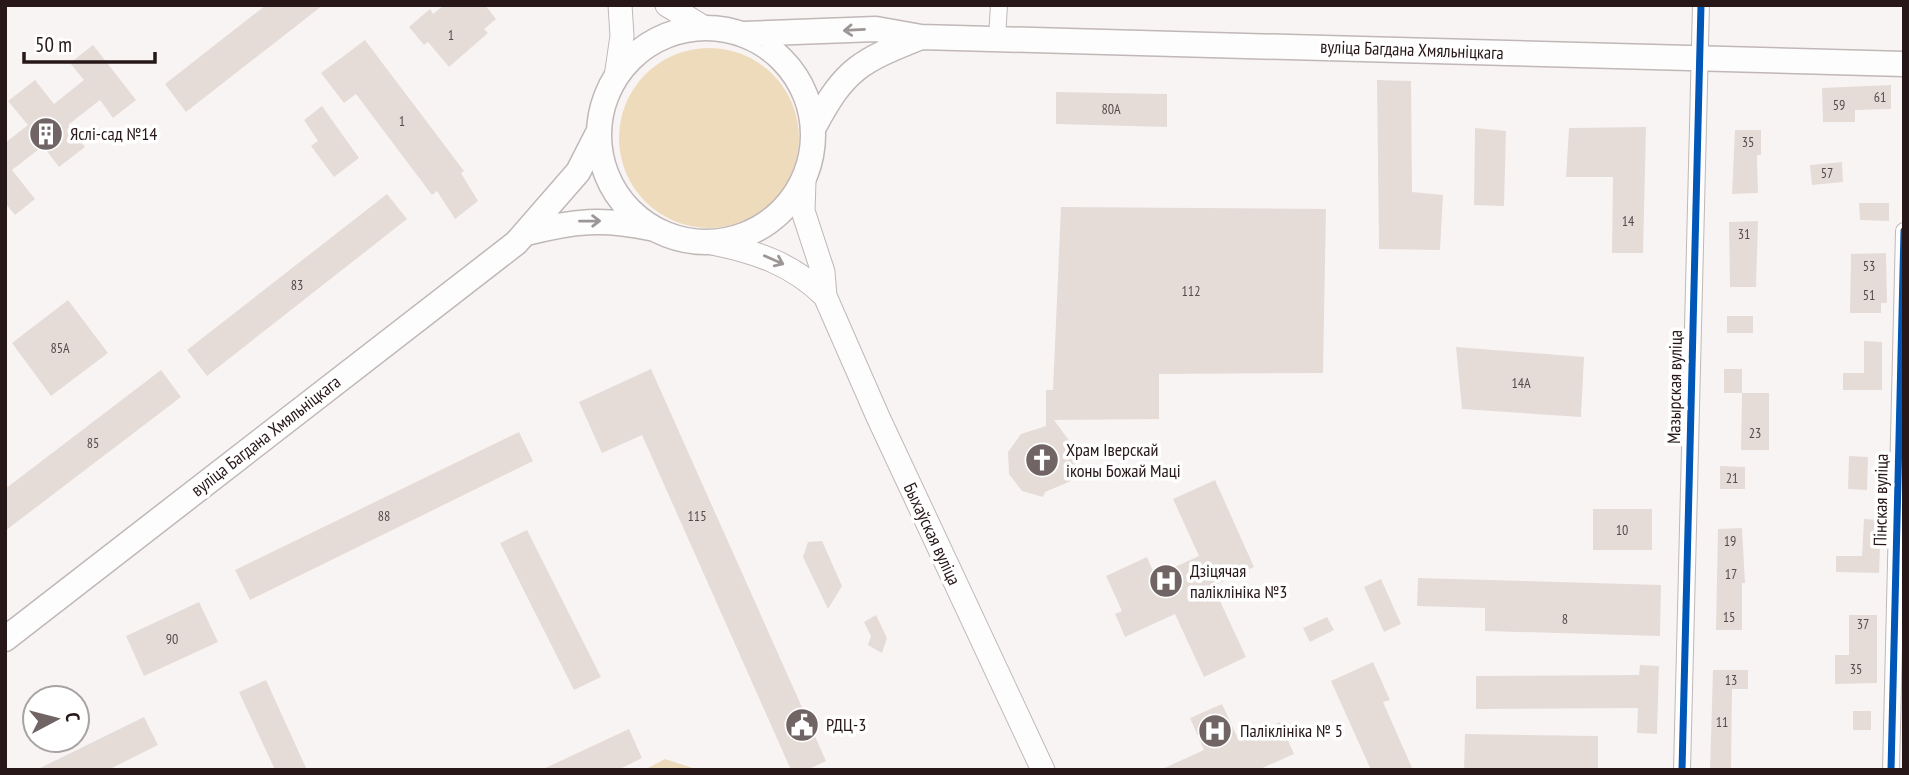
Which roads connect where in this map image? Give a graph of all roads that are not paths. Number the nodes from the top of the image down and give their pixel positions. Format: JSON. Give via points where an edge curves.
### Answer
{"nodes":[{"id":1,"x":620,"y":5,"type":"edge"},
{"id":2,"x":667,"y":5,"type":"edge"},
{"id":3,"x":999,"y":5,"type":"edge"},
{"id":4,"x":1702,"y":5,"type":"edge"},
{"id":5,"x":704,"y":27,"type":"junction"},
{"id":6,"x":744,"y":34,"type":"junction"},
{"id":7,"x":921,"y":37,"type":"junction"},
{"id":8,"x":997,"y":38,"type":"junction"},
{"id":9,"x":1700,"y":58,"type":"junction"},
{"id":10,"x":1904,"y":64,"type":"edge"},
{"id":11,"x":616,"y":77,"type":"junction"},
{"id":12,"x":814,"y":127,"type":"junction"},
{"id":13,"x":599,"y":131,"type":"junction"},
{"id":14,"x":804,"y":181,"type":"junction"},
{"id":15,"x":653,"y":229,"type":"junction"},
{"id":16,"x":1904,"y":231,"type":"edge"},
{"id":17,"x":527,"y":233,"type":"junction"},
{"id":18,"x":712,"y":243,"type":"junction"},
{"id":19,"x":825,"y":296,"type":"junction"},
{"id":20,"x":5,"y":639,"type":"edge"},
{"id":21,"x":1043,"y":770,"type":"edge"},
{"id":22,"x":1682,"y":770,"type":"edge"},
{"id":23,"x":1891,"y":770,"type":"edge"}],
"edges":[{"from":1,"to":11,"type":"main road","via":[[622,36]]},
{"from":2,"to":5,"type":"main road"},
{"from":3,"to":8,"type":"street"},
{"from":4,"to":9,"type":"street","name":"Мазырская вуліца"},
{"from":5,"to":6,"type":"main road"},
{"from":5,"to":11,"type":"main road","via":[[669,34],[639,51]]},
{"from":7,"to":6,"type":"main road","name":"вуліца Багдана Хмяльніцкага","one_way":true,"via":[[876,29]]},
{"from":6,"to":12,"type":"main road","via":[[779,55],[803,88]]},
{"from":7,"to":8,"type":"main road","name":"вуліца Багдана Хмяльніцкага"},
{"from":7,"to":12,"type":"main road","name":"вуліца Багдана Хмяльніцкага","via":[[857,66],[837,85]]},
{"from":8,"to":9,"type":"main road","name":"вуліца Багдана Хмяльніцкага"},
{"from":9,"to":10,"type":"main road","name":"вуліца Багдана Хмяльніцкага"},
{"from":9,"to":22,"type":"street","name":"Мазырская вуліца"},
{"from":11,"to":13,"type":"main road","via":[[604,103]]},
{"from":12,"to":14,"type":"main road","via":[[813,154]]},
{"from":13,"to":15,"type":"main road","via":[[604,170],[623,204]]},
{"from":13,"to":17,"type":"main road","name":"вуліца Багдана Хмяльніцкага","via":[[578,172]]},
{"from":14,"to":18,"type":"main road","via":[[782,212],[750,234]]},
{"from":14,"to":19,"type":"main road","name":"Быхаўская вуліца","via":[[803,211],[823,272]]},
{"from":17,"to":15,"type":"main road","name":"вуліца Багдана Хмяльніцкага","one_way":true,"via":[[570,222],[615,221]]},
{"from":15,"to":18,"type":"main road","via":[[682,240]]},
{"from":16,"to":23,"type":"street","name":"Пінская вуліца"},
{"from":17,"to":20,"type":"main road","name":"вуліца Багдана Хмяльніцкага"},
{"from":18,"to":19,"type":"main road","name":"Быхаўская вуліца","one_way":true,"via":[[777,261],[806,277]]},
{"from":19,"to":21,"type":"main road","name":"Быхаўская вуліца"}]}
